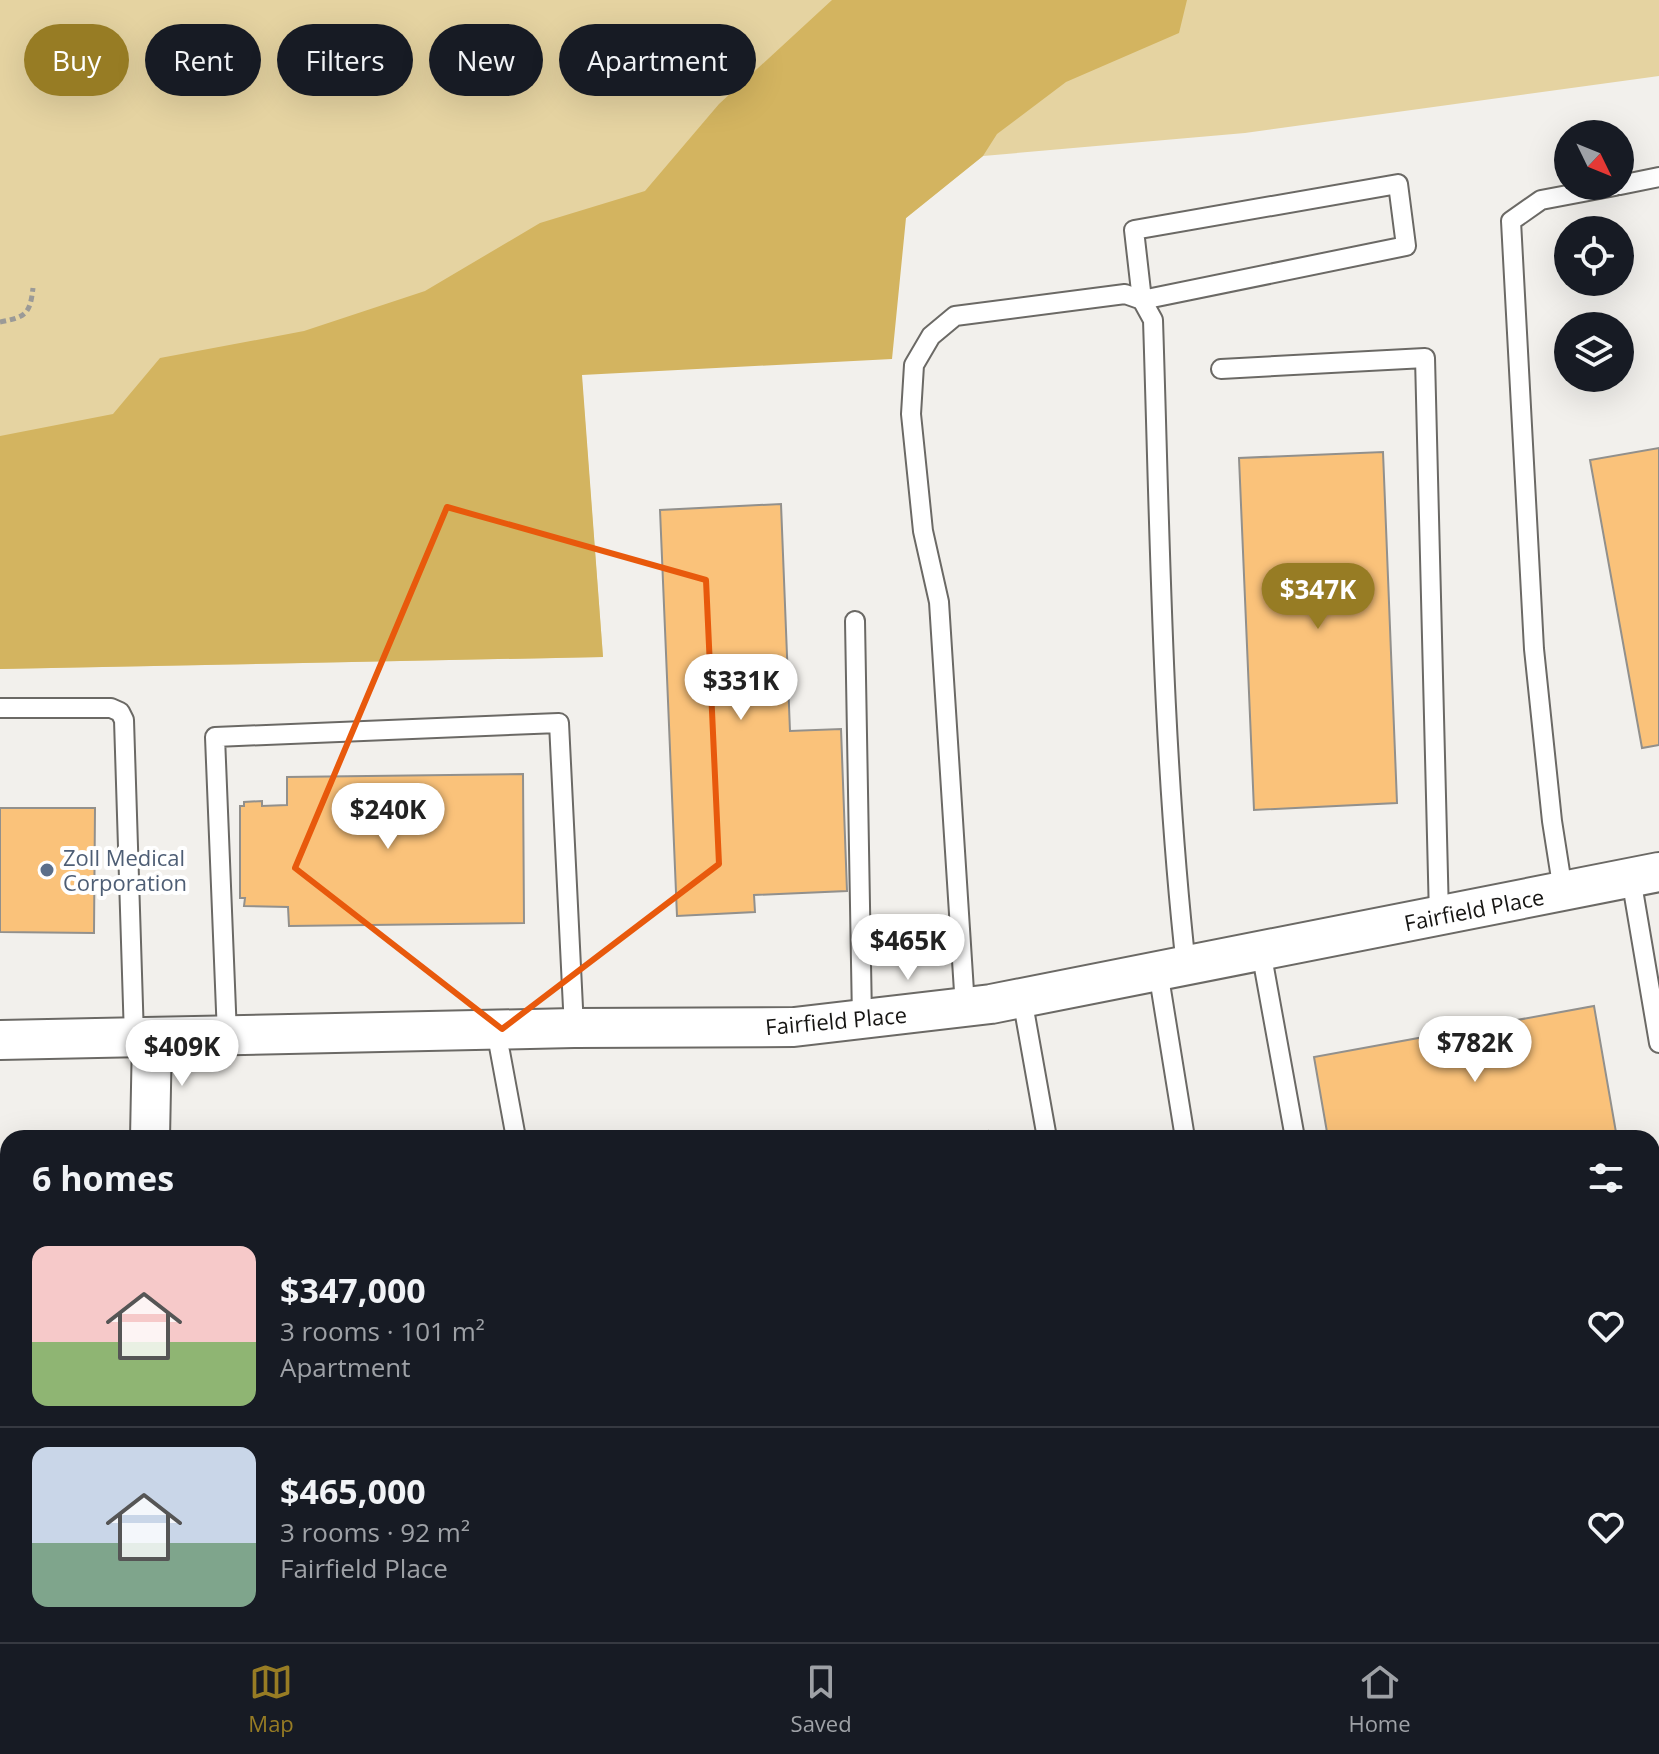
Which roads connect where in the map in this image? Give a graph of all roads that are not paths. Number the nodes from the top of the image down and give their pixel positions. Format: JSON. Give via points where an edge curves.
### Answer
{"nodes":[{"id":1,"x":1659,"y":177,"type":"edge"},
{"id":2,"x":1634,"y":182,"type":"edge"},
{"id":3,"x":1554,"y":198,"type":"edge"},
{"id":4,"x":1142,"y":300,"type":"junction"},
{"id":5,"x":1221,"y":369,"type":"dead end"},
{"id":6,"x":855,"y":621,"type":"dead end"},
{"id":7,"x":0,"y":708,"type":"edge"},
{"id":8,"x":1645,"y":875,"type":"edge"},
{"id":9,"x":1563,"y":891,"type":"junction"},
{"id":10,"x":1439,"y":916,"type":"junction"},
{"id":11,"x":1261,"y":951,"type":"junction"},
{"id":12,"x":1172,"y":968,"type":"junction"},
{"id":13,"x":1022,"y":998,"type":"junction"},
{"id":14,"x":965,"y":1007,"type":"junction"},
{"id":15,"x":862,"y":1019,"type":"junction"},
{"id":16,"x":574,"y":1028,"type":"junction"},
{"id":17,"x":496,"y":1030,"type":"junction"},
{"id":18,"x":227,"y":1035,"type":"junction"},
{"id":19,"x":143,"y":1037,"type":"junction"},
{"id":20,"x":0,"y":1040,"type":"edge"},
{"id":21,"x":1659,"y":1043,"type":"edge"},
{"id":22,"x":149,"y":1130,"type":"edge"},
{"id":23,"x":515,"y":1130,"type":"edge"},
{"id":24,"x":1046,"y":1130,"type":"edge"},
{"id":25,"x":1184,"y":1130,"type":"edge"},
{"id":26,"x":1294,"y":1130,"type":"edge"}],
"edges":[{"from":1,"to":2,"type":"lane"},
{"from":3,"to":9,"type":"lane","via":[[1541,200],[1511,221],[1534,649]]},
{"from":4,"to":4,"type":"lane","via":[[1406,246],[1398,184],[1134,230]]},
{"from":4,"to":12,"type":"lane","via":[[1153,320]]},
{"from":4,"to":14,"type":"lane","via":[[1125,294],[955,316],[931,336],[914,365],[911,414],[923,531],[939,602]]},
{"from":5,"to":10,"type":"lane","via":[[1425,358]]},
{"from":6,"to":15,"type":"lane"},
{"from":7,"to":19,"type":"lane","via":[[111,708],[124,720]]},
{"from":8,"to":9,"type":"street","name":"Fairfield Place"},
{"from":8,"to":21,"type":"lane"},
{"from":9,"to":10,"type":"street","name":"Fairfield Place"},
{"from":10,"to":11,"type":"street","name":"Fairfield Place"},
{"from":11,"to":12,"type":"street","name":"Fairfield Place"},
{"from":11,"to":26,"type":"lane"},
{"from":12,"to":13,"type":"street","name":"Fairfield Place"},
{"from":12,"to":25,"type":"lane"},
{"from":13,"to":14,"type":"street","name":"Fairfield Place"},
{"from":13,"to":24,"type":"lane"},
{"from":14,"to":15,"type":"street","name":"Fairfield Place"},
{"from":15,"to":16,"type":"street","name":"Fairfield Place","via":[[794,1027]]},
{"from":16,"to":17,"type":"street","name":"Fairfield Place"},
{"from":16,"to":18,"type":"lane","via":[[559,723],[215,737]]},
{"from":17,"to":18,"type":"street","name":"Fairfield Place"},
{"from":17,"to":23,"type":"lane"},
{"from":18,"to":19,"type":"street","name":"Fairfield Place"},
{"from":19,"to":20,"type":"street","name":"Fairfield Place"},
{"from":19,"to":22,"type":"street"}]}
